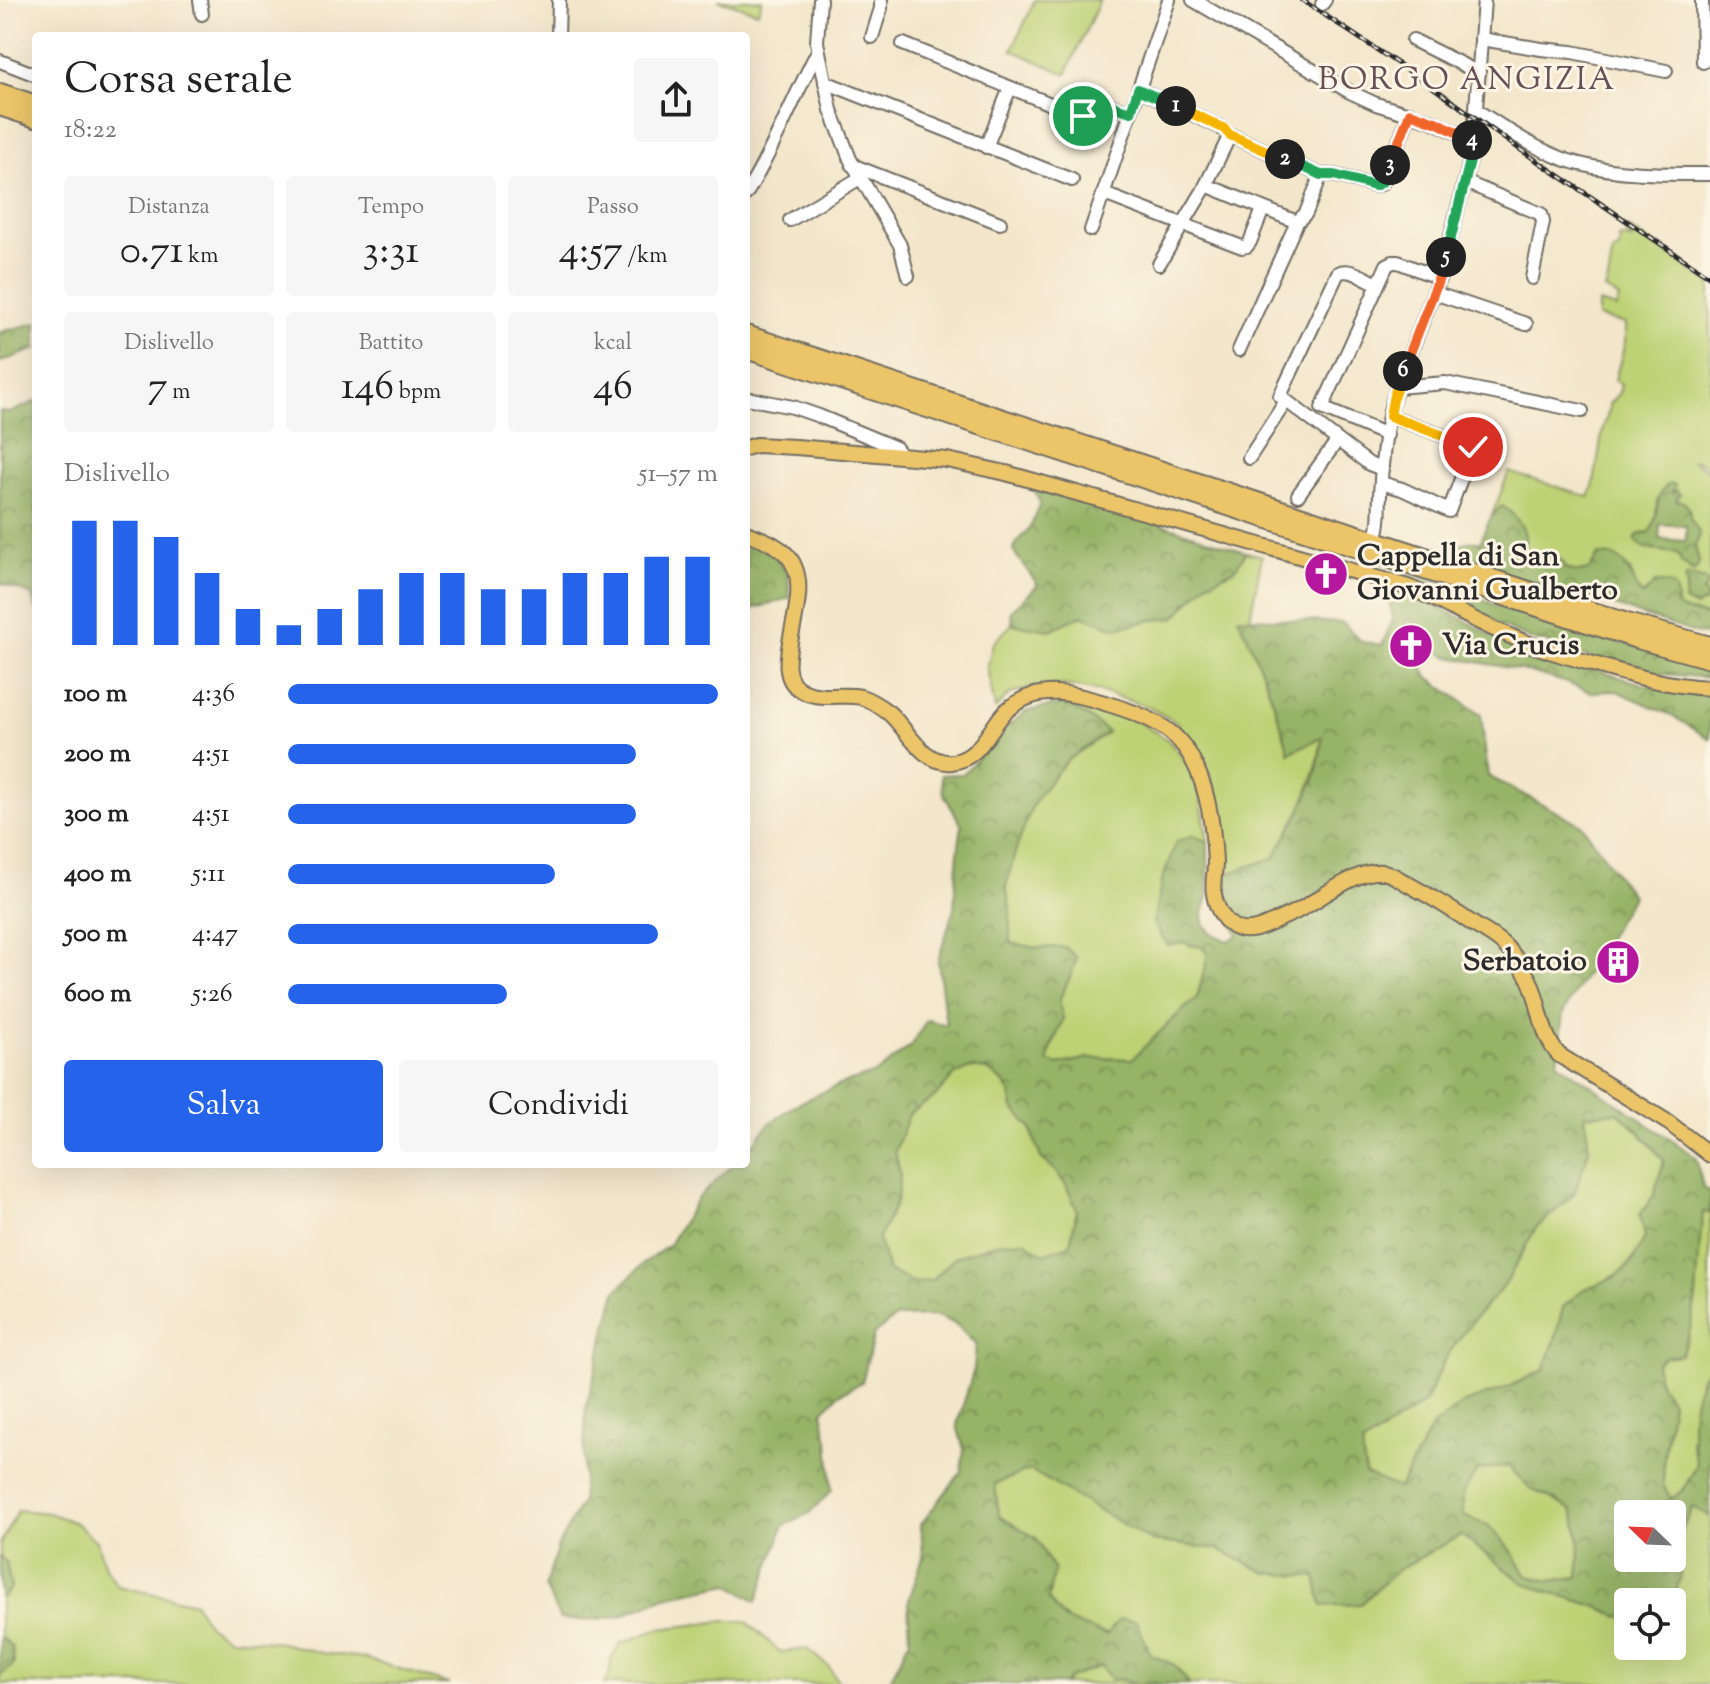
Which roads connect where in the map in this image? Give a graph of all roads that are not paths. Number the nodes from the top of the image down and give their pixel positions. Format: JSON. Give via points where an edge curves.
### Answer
{"nodes":[{"id":1,"x":200,"y":0,"type":"edge"},
{"id":2,"x":559,"y":0,"type":"edge"},
{"id":3,"x":820,"y":0,"type":"edge"},
{"id":4,"x":881,"y":0,"type":"edge"},
{"id":5,"x":1169,"y":0,"type":"edge"},
{"id":6,"x":1193,"y":0,"type":"edge"},
{"id":7,"x":1484,"y":0,"type":"edge"},
{"id":8,"x":1702,"y":0,"type":"edge"},
{"id":9,"x":202,"y":14,"type":"dead end"},
{"id":10,"x":558,"y":32,"type":"edge"},
{"id":11,"x":872,"y":37,"type":"dead end"},
{"id":12,"x":1481,"y":39,"type":"junction"},
{"id":13,"x":1413,"y":40,"type":"dead end"},
{"id":14,"x":903,"y":44,"type":"dead end"},
{"id":15,"x":818,"y":51,"type":"junction"},
{"id":16,"x":0,"y":61,"type":"edge"},
{"id":17,"x":1703,"y":62,"type":"dead end"},
{"id":18,"x":1666,"y":71,"type":"dead end"},
{"id":19,"x":32,"y":73,"type":"edge"},
{"id":20,"x":1479,"y":73,"type":"junction"},
{"id":21,"x":825,"y":82,"type":"junction"},
{"id":22,"x":1010,"y":88,"type":"junction"},
{"id":23,"x":1138,"y":89,"type":"junction"},
{"id":24,"x":0,"y":93,"type":"edge"},
{"id":25,"x":32,"y":104,"type":"edge"},
{"id":26,"x":0,"y":106,"type":"edge"},
{"id":27,"x":1476,"y":110,"type":"junction"},
{"id":28,"x":1131,"y":112,"type":"junction"},
{"id":29,"x":1410,"y":113,"type":"junction"},
{"id":30,"x":32,"y":117,"type":"edge"},
{"id":31,"x":1230,"y":135,"type":"junction"},
{"id":32,"x":1474,"y":141,"type":"junction"},
{"id":33,"x":986,"y":147,"type":"junction"},
{"id":34,"x":852,"y":165,"type":"junction"},
{"id":35,"x":1710,"y":174,"type":"edge"},
{"id":36,"x":1321,"y":175,"type":"junction"},
{"id":37,"x":860,"y":178,"type":"junction"},
{"id":38,"x":1072,"y":180,"type":"dead end"},
{"id":39,"x":1465,"y":182,"type":"junction"},
{"id":40,"x":1206,"y":185,"type":"junction"},
{"id":41,"x":750,"y":187,"type":"edge"},
{"id":42,"x":1104,"y":194,"type":"junction"},
{"id":43,"x":1263,"y":209,"type":"junction"},
{"id":44,"x":790,"y":220,"type":"dead end"},
{"id":45,"x":1297,"y":222,"type":"junction"},
{"id":46,"x":1000,"y":223,"type":"dead end"},
{"id":47,"x":1182,"y":224,"type":"junction"},
{"id":48,"x":1091,"y":230,"type":"dead end"},
{"id":49,"x":1159,"y":264,"type":"dead end"},
{"id":50,"x":908,"y":276,"type":"dead end"},
{"id":51,"x":1439,"y":278,"type":"junction"},
{"id":52,"x":1532,"y":278,"type":"dead end"},
{"id":53,"x":1378,"y":284,"type":"junction"},
{"id":54,"x":1434,"y":293,"type":"junction"},
{"id":55,"x":1526,"y":324,"type":"dead end"},
{"id":56,"x":750,"y":336,"type":"edge"},
{"id":57,"x":750,"y":350,"type":"edge"},
{"id":58,"x":1239,"y":350,"type":"dead end"},
{"id":59,"x":1397,"y":387,"type":"junction"},
{"id":60,"x":750,"y":399,"type":"edge"},
{"id":61,"x":1286,"y":401,"type":"junction"},
{"id":62,"x":1582,"y":411,"type":"dead end"},
{"id":63,"x":1390,"y":416,"type":"junction"},
{"id":64,"x":1387,"y":435,"type":"junction"},
{"id":65,"x":1337,"y":441,"type":"junction"},
{"id":66,"x":750,"y":447,"type":"edge"},
{"id":67,"x":901,"y":456,"type":"junction"},
{"id":68,"x":1249,"y":458,"type":"dead end"},
{"id":69,"x":1382,"y":469,"type":"junction"},
{"id":70,"x":1381,"y":483,"type":"junction"},
{"id":71,"x":1298,"y":495,"type":"dead end"},
{"id":72,"x":1377,"y":533,"type":"dead end"},
{"id":73,"x":750,"y":534,"type":"edge"},
{"id":74,"x":1710,"y":646,"type":"edge"},
{"id":75,"x":1710,"y":659,"type":"edge"},
{"id":76,"x":1710,"y":688,"type":"edge"},
{"id":77,"x":1710,"y":1155,"type":"edge"}],
"edges":[{"from":1,"to":9,"type":"street"},
{"from":2,"to":10,"type":"street"},
{"from":3,"to":15,"type":"street"},
{"from":4,"to":11,"type":"street"},
{"from":5,"to":23,"type":"street"},
{"from":6,"to":29,"type":"street","via":[[1328,80]]},
{"from":7,"to":12,"type":"street"},
{"from":8,"to":17,"type":"street"},
{"from":12,"to":18,"type":"street"},
{"from":12,"to":20,"type":"street"},
{"from":13,"to":20,"type":"street"},
{"from":14,"to":22,"type":"street"},
{"from":15,"to":21,"type":"street"},
{"from":15,"to":41,"type":"street"},
{"from":16,"to":19,"type":"street"},
{"from":20,"to":27,"type":"street"},
{"from":21,"to":33,"type":"street"},
{"from":21,"to":34,"type":"street"},
{"from":22,"to":28,"type":"street","via":[[1083,116],[1099,102]]},
{"from":22,"to":33,"type":"street"},
{"from":23,"to":28,"type":"street"},
{"from":23,"to":31,"type":"street"},
{"from":24,"to":25,"type":"highway"},
{"from":26,"to":30,"type":"highway"},
{"from":27,"to":32,"type":"street"},
{"from":27,"to":35,"type":"street","via":[[1579,164]]},
{"from":28,"to":42,"type":"street"},
{"from":29,"to":32,"type":"street"},
{"from":29,"to":36,"type":"street","via":[[1381,184]]},
{"from":31,"to":36,"type":"street"},
{"from":31,"to":40,"type":"street"},
{"from":32,"to":39,"type":"street"},
{"from":33,"to":38,"type":"street"},
{"from":34,"to":37,"type":"street"},
{"from":34,"to":46,"type":"street"},
{"from":36,"to":45,"type":"street"},
{"from":37,"to":44,"type":"street"},
{"from":37,"to":50,"type":"street","via":[[900,245]]},
{"from":39,"to":51,"type":"street"},
{"from":39,"to":52,"type":"street","via":[[1541,214]]},
{"from":40,"to":43,"type":"street"},
{"from":40,"to":47,"type":"street"},
{"from":42,"to":47,"type":"street"},
{"from":42,"to":48,"type":"street"},
{"from":43,"to":45,"type":"street"},
{"from":43,"to":47,"type":"street","via":[[1245,247]]},
{"from":45,"to":58,"type":"street"},
{"from":47,"to":49,"type":"street"},
{"from":51,"to":53,"type":"street","via":[[1396,261],[1387,265]]},
{"from":51,"to":54,"type":"street"},
{"from":53,"to":61,"type":"street","via":[[1346,270],[1338,273],[1280,396]]},
{"from":53,"to":64,"type":"street","via":[[1322,408]]},
{"from":54,"to":55,"type":"street"},
{"from":54,"to":59,"type":"street"},
{"from":56,"to":74,"type":"highway"},
{"from":57,"to":75,"type":"highway","via":[[1591,625]]},
{"from":59,"to":62,"type":"street","via":[[1454,384]]},
{"from":59,"to":63,"type":"street"},
{"from":60,"to":67,"type":"street","via":[[819,416],[896,448]]},
{"from":61,"to":65,"type":"street"},
{"from":61,"to":68,"type":"street"},
{"from":63,"to":64,"type":"street"},
{"from":63,"to":70,"type":"street","via":[[1473,447],[1449,511]]},
{"from":64,"to":69,"type":"street"},
{"from":65,"to":69,"type":"street"},
{"from":65,"to":71,"type":"street"},
{"from":66,"to":67,"type":"main road"},
{"from":67,"to":76,"type":"main road","via":[[1006,473],[1372,576],[1428,595],[1553,652],[1635,676]]},
{"from":69,"to":70,"type":"street"},
{"from":70,"to":72,"type":"street"},
{"from":73,"to":77,"type":"main road","via":[[784,552],[795,567],[800,585],[786,660],[795,688],[870,700],[922,750],[945,762],[975,751],[1006,711],[1033,695],[1077,694],[1151,719],[1179,740],[1196,768],[1213,833],[1214,897],[1228,924],[1250,931],[1363,875],[1391,875],[1500,941],[1525,970],[1548,1041],[1559,1055],[1669,1123]]}]}
